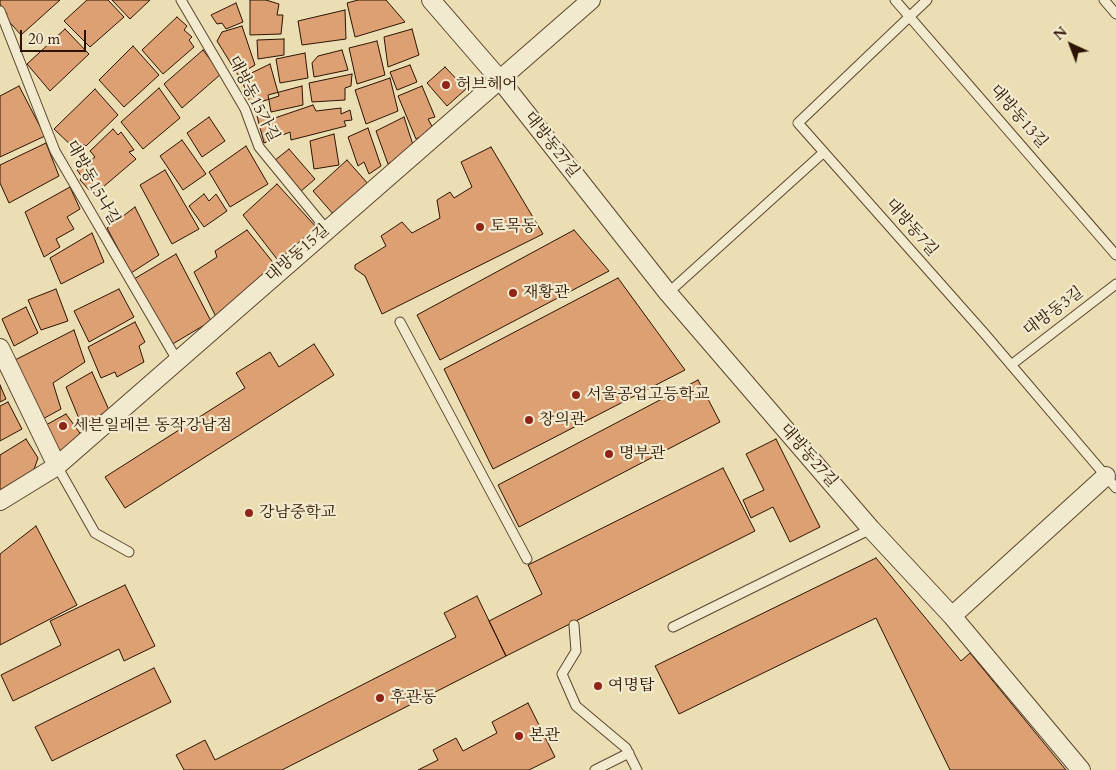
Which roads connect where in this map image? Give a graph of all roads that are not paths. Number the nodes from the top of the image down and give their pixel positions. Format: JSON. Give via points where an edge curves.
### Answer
{"nodes":[{"id":1,"x":181,"y":0,"type":"edge"},
{"id":2,"x":431,"y":0,"type":"edge"},
{"id":3,"x":591,"y":0,"type":"edge"},
{"id":4,"x":895,"y":0,"type":"edge"},
{"id":5,"x":927,"y":0,"type":"edge"},
{"id":6,"x":1104,"y":0,"type":"edge"},
{"id":7,"x":0,"y":11,"type":"edge"},
{"id":8,"x":1116,"y":14,"type":"edge"},
{"id":9,"x":909,"y":16,"type":"junction"},
{"id":10,"x":500,"y":81,"type":"junction"},
{"id":11,"x":824,"y":152,"type":"junction"},
{"id":12,"x":327,"y":230,"type":"junction"},
{"id":13,"x":1116,"y":255,"type":"edge"},
{"id":14,"x":1116,"y":284,"type":"edge"},
{"id":15,"x":668,"y":293,"type":"junction"},
{"id":16,"x":400,"y":322,"type":"dead end"},
{"id":17,"x":0,"y":348,"type":"edge"},
{"id":18,"x":177,"y":360,"type":"junction"},
{"id":19,"x":1011,"y":365,"type":"junction"},
{"id":20,"x":57,"y":466,"type":"junction"},
{"id":21,"x":1111,"y":482,"type":"edge"},
{"id":22,"x":0,"y":501,"type":"edge"},
{"id":23,"x":871,"y":530,"type":"junction"},
{"id":24,"x":129,"y":552,"type":"dead end"},
{"id":25,"x":527,"y":559,"type":"dead end"},
{"id":26,"x":952,"y":616,"type":"junction"},
{"id":27,"x":574,"y":625,"type":"dead end"},
{"id":28,"x":673,"y":627,"type":"dead end"},
{"id":29,"x":629,"y":753,"type":"junction"},
{"id":30,"x":595,"y":770,"type":"edge"},
{"id":31,"x":637,"y":770,"type":"edge"},
{"id":32,"x":1081,"y":770,"type":"edge"}],
"edges":[{"from":1,"to":12,"type":"lane","name":"대방동15가길","via":[[245,109],[259,147]]},
{"from":2,"to":10,"type":"street","name":"대방동27길"},
{"from":3,"to":10,"type":"street","name":"대방동15길"},
{"from":4,"to":9,"type":"lane","name":"대방동13길"},
{"from":5,"to":9,"type":"lane","name":"대방동7길"},
{"from":6,"to":8,"type":"lane"},
{"from":7,"to":18,"type":"lane","name":"대방동15나길","via":[[55,151]]},
{"from":9,"to":11,"type":"lane","name":"대방동7길","via":[[798,123]]},
{"from":9,"to":13,"type":"lane","name":"대방동13길"},
{"from":10,"to":12,"type":"street","name":"대방동15길"},
{"from":10,"to":15,"type":"street","name":"대방동27길"},
{"from":11,"to":15,"type":"lane"},
{"from":11,"to":19,"type":"lane","name":"대방동7길"},
{"from":12,"to":18,"type":"street","name":"대방동15길"},
{"from":14,"to":19,"type":"lane","name":"대방동3길"},
{"from":15,"to":23,"type":"street","name":"대방동27길"},
{"from":16,"to":25,"type":"lane"},
{"from":17,"to":20,"type":"street"},
{"from":18,"to":20,"type":"street","name":"대방동15길"},
{"from":19,"to":21,"type":"lane","name":"대방동7길"},
{"from":20,"to":22,"type":"street","name":"대방동15길"},
{"from":20,"to":24,"type":"lane","via":[[95,533]]},
{"from":21,"to":26,"type":"street"},
{"from":23,"to":26,"type":"street","name":"대방동27길"},
{"from":23,"to":28,"type":"lane"},
{"from":26,"to":32,"type":"street","name":"대방동27길"},
{"from":27,"to":29,"type":"lane","via":[[576,651],[562,674],[576,706]]},
{"from":29,"to":30,"type":"lane"},
{"from":29,"to":31,"type":"lane"}]}
